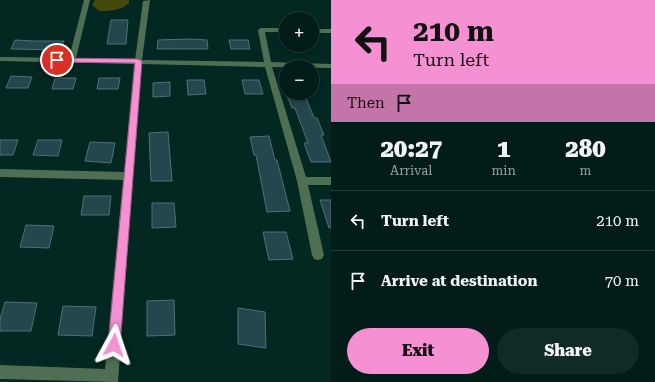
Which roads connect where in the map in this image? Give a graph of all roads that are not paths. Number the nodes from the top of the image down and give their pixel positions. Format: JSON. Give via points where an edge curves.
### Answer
{"nodes":[{"id":1,"x":87,"y":0,"type":"edge"},
{"id":2,"x":148,"y":0,"type":"edge"},
{"id":3,"x":279,"y":30,"type":"edge"},
{"id":4,"x":319,"y":30,"type":"edge"},
{"id":5,"x":331,"y":31,"type":"edge"},
{"id":6,"x":0,"y":59,"type":"edge"},
{"id":7,"x":72,"y":60,"type":"junction"},
{"id":8,"x":138,"y":61,"type":"junction"},
{"id":9,"x":268,"y":64,"type":"junction"},
{"id":10,"x":331,"y":66,"type":"edge"},
{"id":11,"x":0,"y":173,"type":"edge"},
{"id":12,"x":128,"y":176,"type":"junction"},
{"id":13,"x":302,"y":181,"type":"junction"},
{"id":14,"x":331,"y":181,"type":"edge"},
{"id":15,"x":318,"y":255,"type":"dead end"},
{"id":16,"x":0,"y":372,"type":"edge"},
{"id":17,"x":111,"y":379,"type":"edge"}],
"edges":[{"from":1,"to":7,"type":"street"},
{"from":2,"to":8,"type":"street"},
{"from":3,"to":9,"type":"street","via":[[261,30]]},
{"from":4,"to":5,"type":"street"},
{"from":6,"to":7,"type":"street"},
{"from":7,"to":8,"type":"street"},
{"from":8,"to":9,"type":"street"},
{"from":8,"to":12,"type":"street"},
{"from":9,"to":10,"type":"street"},
{"from":9,"to":13,"type":"street"},
{"from":11,"to":12,"type":"street"},
{"from":12,"to":17,"type":"street"},
{"from":13,"to":14,"type":"street"},
{"from":13,"to":15,"type":"street"},
{"from":16,"to":17,"type":"street"}]}
